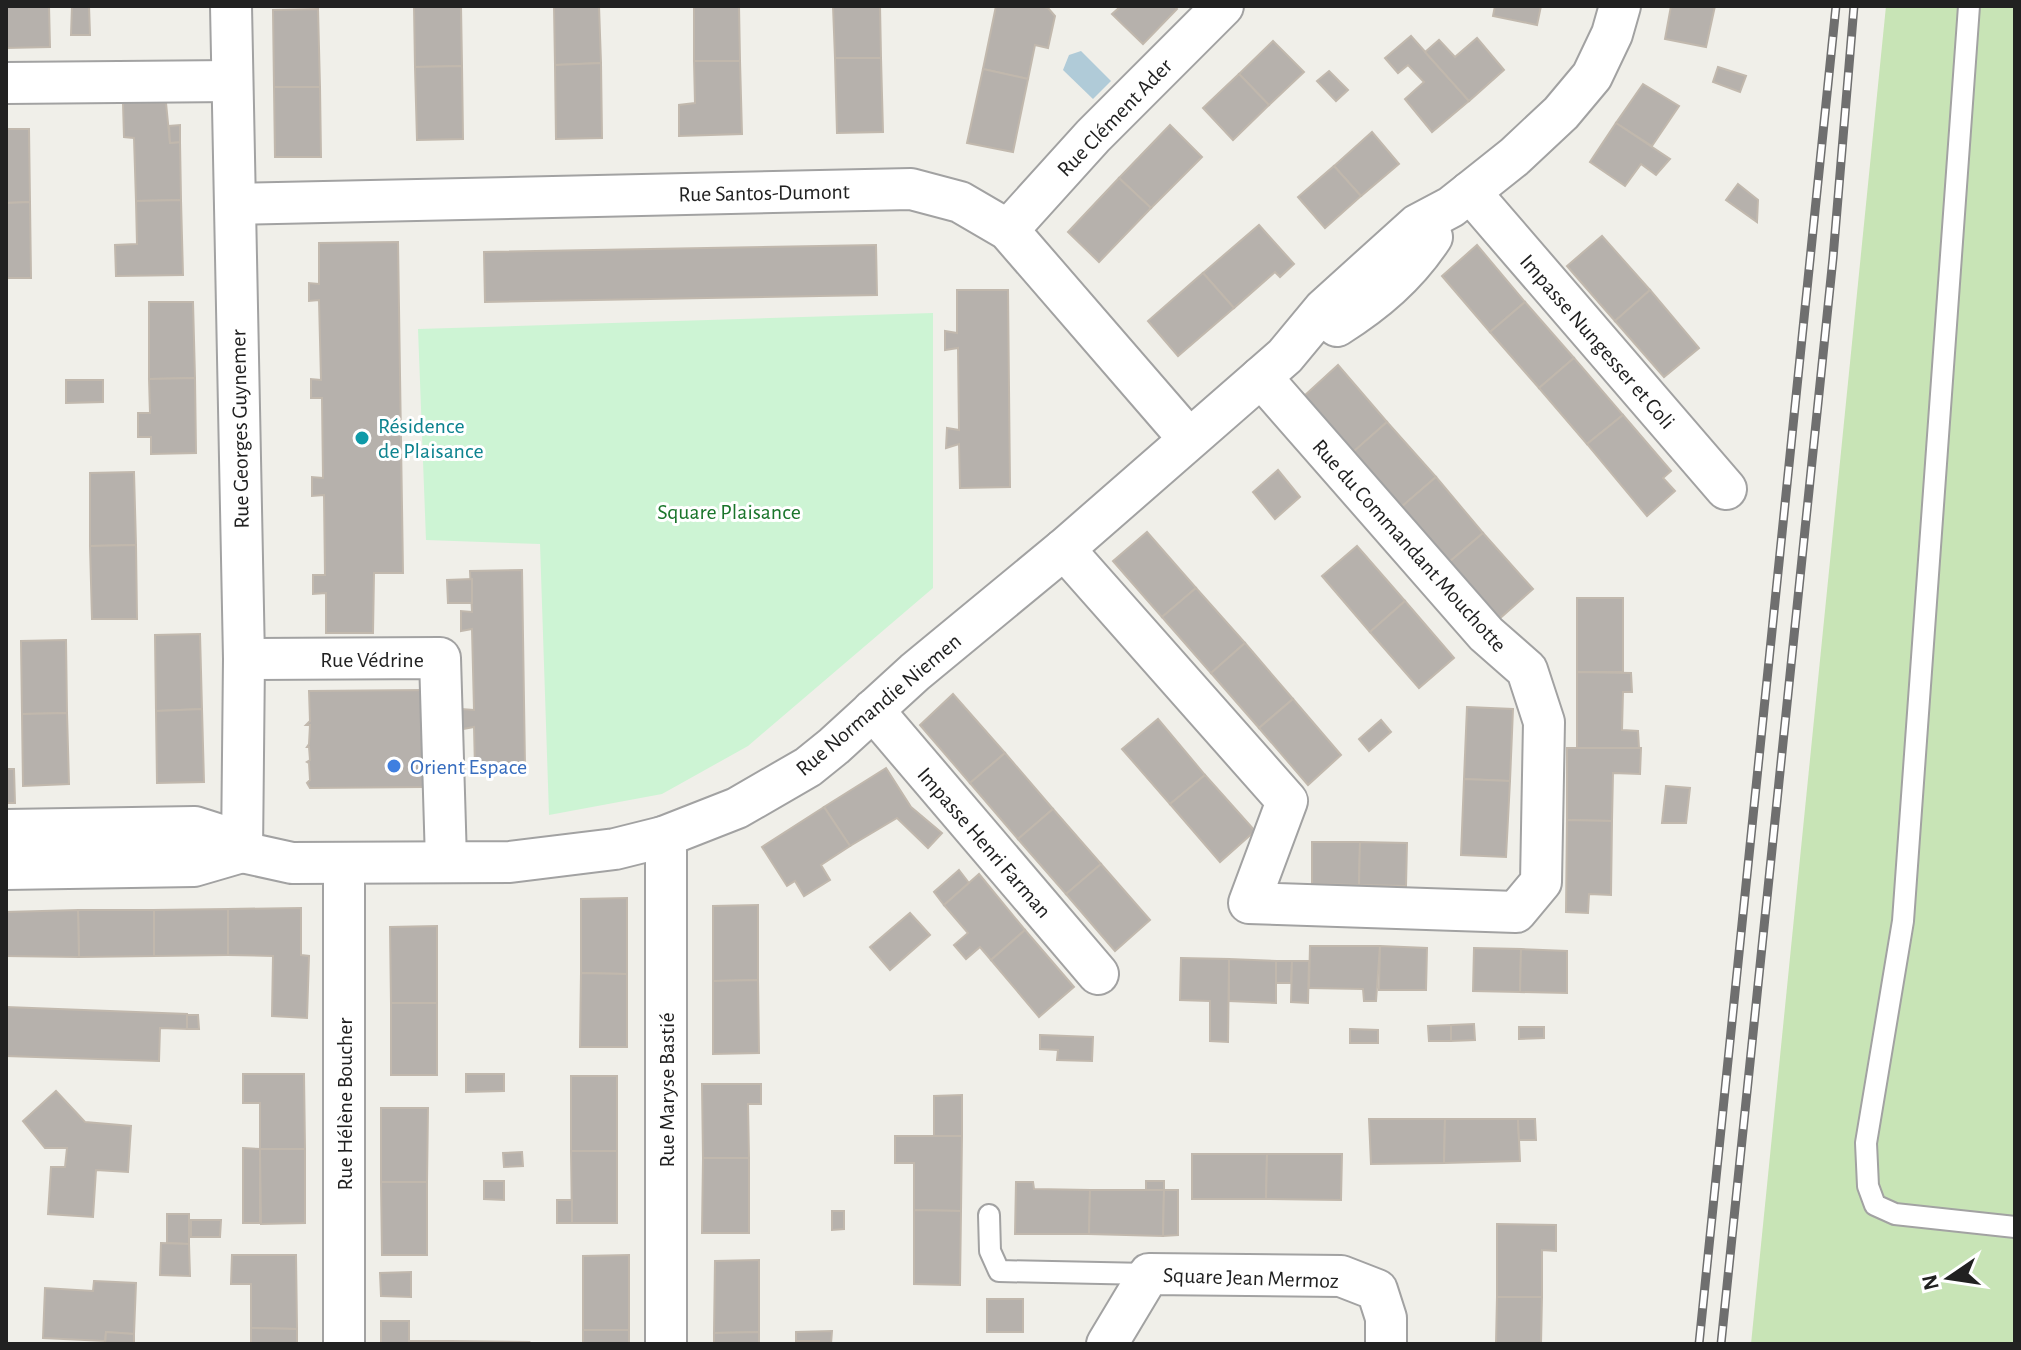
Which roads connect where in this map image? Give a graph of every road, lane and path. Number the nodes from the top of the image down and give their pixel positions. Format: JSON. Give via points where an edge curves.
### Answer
{"nodes":[{"id":1,"x":231,"y":6,"type":"edge"},
{"id":2,"x":1223,"y":6,"type":"edge"},
{"id":3,"x":1620,"y":6,"type":"edge"},
{"id":4,"x":1969,"y":6,"type":"edge"},
{"id":5,"x":232,"y":81,"type":"junction"},
{"id":6,"x":6,"y":83,"type":"edge"},
{"id":7,"x":1460,"y":199,"type":"junction"},
{"id":8,"x":235,"y":204,"type":"junction"},
{"id":9,"x":1008,"y":230,"type":"junction"},
{"id":10,"x":1273,"y":367,"type":"junction"},
{"id":11,"x":1189,"y":439,"type":"junction"},
{"id":12,"x":1726,"y":489,"type":"dead end"},
{"id":13,"x":1064,"y":549,"type":"junction"},
{"id":14,"x":244,"y":659,"type":"junction"},
{"id":15,"x":873,"y":710,"type":"junction"},
{"id":16,"x":6,"y":830,"type":"edge"},
{"id":17,"x":663,"y":837,"type":"junction"},
{"id":18,"x":242,"y":852,"type":"junction"},
{"id":19,"x":446,"y":861,"type":"junction"},
{"id":20,"x":344,"y":864,"type":"junction"},
{"id":21,"x":6,"y":869,"type":"edge"},
{"id":22,"x":1098,"y":974,"type":"dead end"},
{"id":23,"x":989,"y":1215,"type":"dead end"},
{"id":24,"x":2015,"y":1227,"type":"edge"},
{"id":25,"x":1149,"y":1274,"type":"junction"},
{"id":26,"x":344,"y":1344,"type":"edge"},
{"id":27,"x":666,"y":1344,"type":"edge"},
{"id":28,"x":1107,"y":1344,"type":"edge"},
{"id":29,"x":1386,"y":1344,"type":"edge"}],
"edges":[{"from":1,"to":5,"type":"street","name":"Rue Georges Guynemer"},
{"from":2,"to":9,"type":"street","name":"Rue Clément Ader"},
{"from":3,"to":7,"type":"street","name":"Rue Normandie Niemen","via":[[1592,76],[1561,113]]},
{"from":4,"to":24,"type":"lane","via":[[1903,921],[1866,1143],[1868,1186],[1875,1205],[1895,1214]]},
{"from":5,"to":6,"type":"street"},
{"from":5,"to":8,"type":"street","name":"Rue Georges Guynemer"},
{"from":7,"to":10,"type":"street","name":"Rue Normandie Niemen","via":[[1417,225],[1324,309]]},
{"from":7,"to":12,"type":"street","name":"Impasse Nungesser et Coli"},
{"from":8,"to":9,"type":"street","name":"Rue Santos-Dumont","via":[[911,189],[960,202]]},
{"from":8,"to":14,"type":"street","name":"Rue Georges Guynemer"},
{"from":9,"to":11,"type":"street","name":"Rue Santos-Dumont"},
{"from":10,"to":11,"type":"street","name":"Rue Normandie Niemen"},
{"from":10,"to":13,"type":"street","name":"Rue du Commandant Mouchotte","via":[[1486,634],[1527,670],[1544,722],[1541,882],[1516,912],[1249,903],[1287,801]]},
{"from":11,"to":13,"type":"street","name":"Rue Normandie Niemen"},
{"from":13,"to":15,"type":"street","name":"Rue Normandie Niemen"},
{"from":14,"to":18,"type":"street","name":"Rue Georges Guynemer"},
{"from":14,"to":19,"type":"street","name":"Rue Védrine","via":[[440,658]]},
{"from":15,"to":17,"type":"street","name":"Rue Normandie Niemen","via":[[817,760],[772,789]]},
{"from":15,"to":22,"type":"street","name":"Impasse Henri Farman"},
{"from":16,"to":18,"type":"street","name":"Rue Normandie Niemen","via":[[195,827],[217,834]]},
{"from":17,"to":19,"type":"street","name":"Rue Normandie Niemen","via":[[566,856]]},
{"from":17,"to":27,"type":"street","name":"Rue Maryse Bastié"},
{"from":18,"to":20,"type":"street","name":"Rue Normandie Niemen","via":[[292,863]]},
{"from":18,"to":21,"type":"street","name":"Rue Normandie Niemen","via":[[194,866]]},
{"from":19,"to":20,"type":"street","name":"Rue Normandie Niemen"},
{"from":20,"to":26,"type":"street","name":"Rue Hélène Boucher"},
{"from":23,"to":25,"type":"lane","via":[[990,1251],[999,1271]]},
{"from":25,"to":28,"type":"street","name":"Square Jean Mermoz"},
{"from":25,"to":29,"type":"street","name":"Square Jean Mermoz","via":[[1341,1276],[1377,1290],[1386,1318]]}]}
